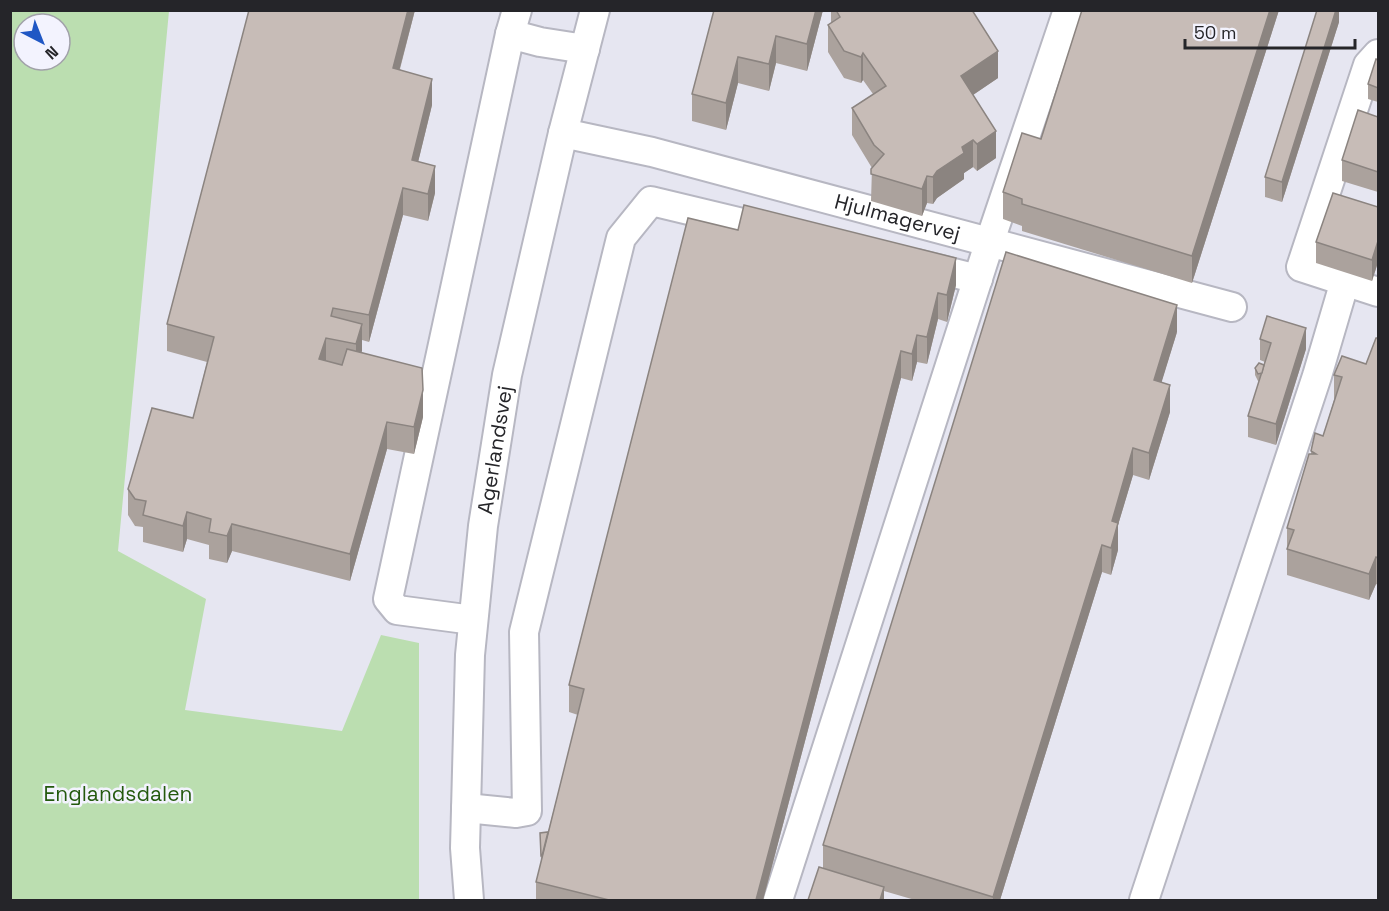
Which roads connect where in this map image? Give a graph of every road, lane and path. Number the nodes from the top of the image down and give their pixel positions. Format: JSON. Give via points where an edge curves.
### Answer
{"nodes":[{"id":1,"x":595,"y":10,"type":"edge"},
{"id":2,"x":1068,"y":10,"type":"edge"},
{"id":3,"x":514,"y":22,"type":"edge"},
{"id":4,"x":585,"y":49,"type":"junction"},
{"id":5,"x":1378,"y":54,"type":"edge"},
{"id":6,"x":563,"y":133,"type":"junction"},
{"id":7,"x":798,"y":236,"type":"edge"},
{"id":8,"x":989,"y":244,"type":"junction"},
{"id":9,"x":888,"y":257,"type":"edge"},
{"id":10,"x":978,"y":279,"type":"junction"},
{"id":11,"x":1345,"y":281,"type":"junction"},
{"id":12,"x":1378,"y":291,"type":"edge"},
{"id":13,"x":1232,"y":307,"type":"dead end"},
{"id":14,"x":473,"y":620,"type":"junction"},
{"id":15,"x":466,"y":808,"type":"junction"},
{"id":16,"x":469,"y":900,"type":"edge"},
{"id":17,"x":778,"y":900,"type":"edge"},
{"id":18,"x":1144,"y":900,"type":"edge"}],
"edges":[{"from":1,"to":4,"type":"street","name":"Agerlandsvej"},
{"from":2,"to":8,"type":"street"},
{"from":3,"to":4,"type":"street","via":[[540,42]]},
{"from":3,"to":14,"type":"street","via":[[388,599],[397,610]]},
{"from":4,"to":6,"type":"street","name":"Agerlandsvej"},
{"from":5,"to":11,"type":"street","via":[[1368,65],[1301,267]]},
{"from":6,"to":8,"type":"street","name":"Hjulmagervej","via":[[652,152]]},
{"from":6,"to":14,"type":"street","name":"Agerlandsvej","via":[[507,375],[483,526]]},
{"from":7,"to":15,"type":"street","via":[[651,201],[621,238],[524,632],[527,811]]},
{"from":8,"to":10,"type":"street"},
{"from":8,"to":13,"type":"street","name":"Hjulmagervej"},
{"from":9,"to":10,"type":"street"},
{"from":10,"to":17,"type":"street"},
{"from":11,"to":12,"type":"street"},
{"from":11,"to":18,"type":"street"},
{"from":14,"to":15,"type":"street","name":"Agerlandsvej"},
{"from":15,"to":16,"type":"street","name":"Agerlandsvej"}]}
